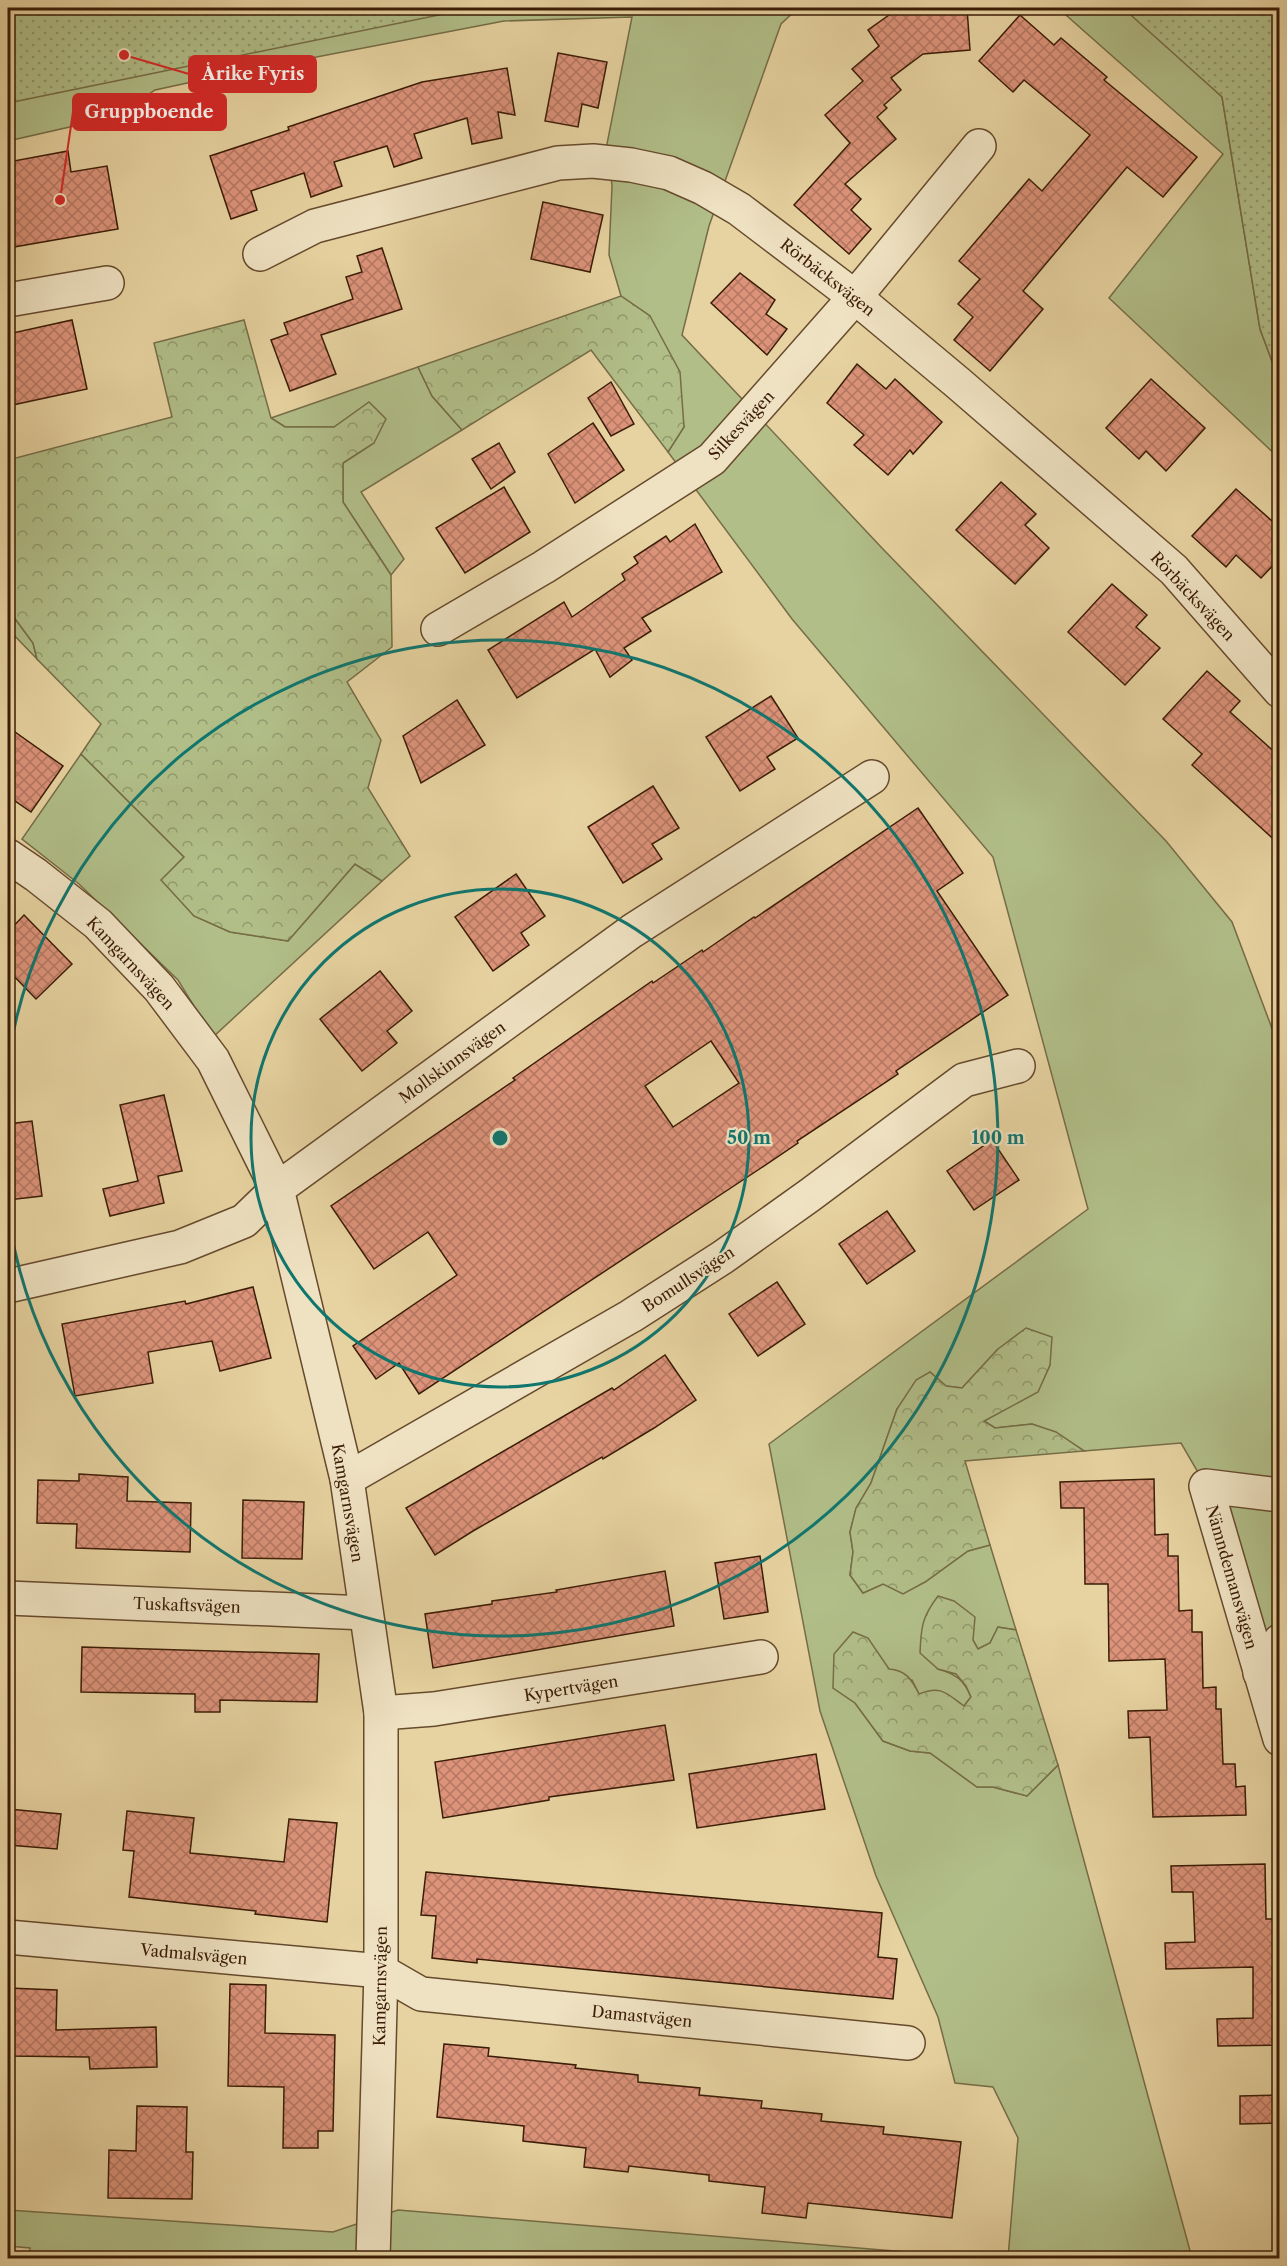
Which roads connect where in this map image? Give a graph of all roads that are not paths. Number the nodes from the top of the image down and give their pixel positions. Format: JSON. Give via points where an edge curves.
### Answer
{"nodes":[{"id":1,"x":979,"y":146,"type":"dead end"},
{"id":2,"x":260,"y":254,"type":"dead end"},
{"id":3,"x":107,"y":283,"type":"dead end"},
{"id":4,"x":855,"y":297,"type":"junction"},
{"id":5,"x":8,"y":300,"type":"edge"},
{"id":6,"x":438,"y":629,"type":"dead end"},
{"id":7,"x":1280,"y":691,"type":"edge"},
{"id":8,"x":872,"y":777,"type":"dead end"},
{"id":9,"x":8,"y":856,"type":"edge"},
{"id":10,"x":1018,"y":1066,"type":"dead end"},
{"id":11,"x":277,"y":1189,"type":"junction"},
{"id":12,"x":8,"y":1286,"type":"edge"},
{"id":13,"x":347,"y":1479,"type":"junction"},
{"id":14,"x":1280,"y":1495,"type":"edge"},
{"id":15,"x":8,"y":1598,"type":"edge"},
{"id":16,"x":366,"y":1613,"type":"junction"},
{"id":17,"x":1280,"y":1641,"type":"edge"},
{"id":18,"x":761,"y":1658,"type":"dead end"},
{"id":19,"x":1260,"y":1673,"type":"junction"},
{"id":20,"x":381,"y":1713,"type":"junction"},
{"id":21,"x":1280,"y":1739,"type":"edge"},
{"id":22,"x":8,"y":1937,"type":"edge"},
{"id":23,"x":381,"y":1971,"type":"junction"},
{"id":24,"x":908,"y":2043,"type":"dead end"},
{"id":25,"x":373,"y":2259,"type":"edge"}],
"edges":[{"from":1,"to":4,"type":"street","name":"Silkesvägen"},
{"from":2,"to":4,"type":"street","name":"Rörbäcksvägen","via":[[315,226],[558,164],[593,161],[669,173],[703,188],[739,209]]},
{"from":3,"to":5,"type":"street"},
{"from":4,"to":6,"type":"street","name":"Silkesvägen","via":[[712,459],[544,567]]},
{"from":4,"to":7,"type":"street","name":"Rörbäcksvägen","via":[[1174,570]]},
{"from":8,"to":11,"type":"street","name":"Mollskinnsvägen","via":[[632,931]]},
{"from":9,"to":11,"type":"street","name":"Kamgarnsvägen","via":[[98,924],[159,988],[213,1060]]},
{"from":10,"to":13,"type":"street","name":"Bomullsvägen","via":[[964,1080],[771,1222],[631,1316]]},
{"from":11,"to":12,"type":"street","name":"Mollskinnsvägen","via":[[244,1221],[180,1247]]},
{"from":11,"to":13,"type":"street","name":"Kamgarnsvägen"},
{"from":13,"to":16,"type":"street","name":"Kamgarnsvägen"},
{"from":14,"to":19,"type":"street","name":"Nämndemansvägen","via":[[1206,1486]]},
{"from":15,"to":16,"type":"street","name":"Tuskaftsvägen"},
{"from":16,"to":20,"type":"street","name":"Kamgarnsvägen"},
{"from":17,"to":19,"type":"street"},
{"from":18,"to":20,"type":"street","name":"Kypertvägen","via":[[434,1709]]},
{"from":19,"to":21,"type":"street","name":"Nämndemansvägen"},
{"from":20,"to":23,"type":"street","name":"Kamgarnsvägen"},
{"from":22,"to":23,"type":"street","name":"Vadmalsvägen"},
{"from":23,"to":24,"type":"street","name":"Damastvägen","via":[[421,1994]]},
{"from":23,"to":25,"type":"street","name":"Kamgarnsvägen"}]}
